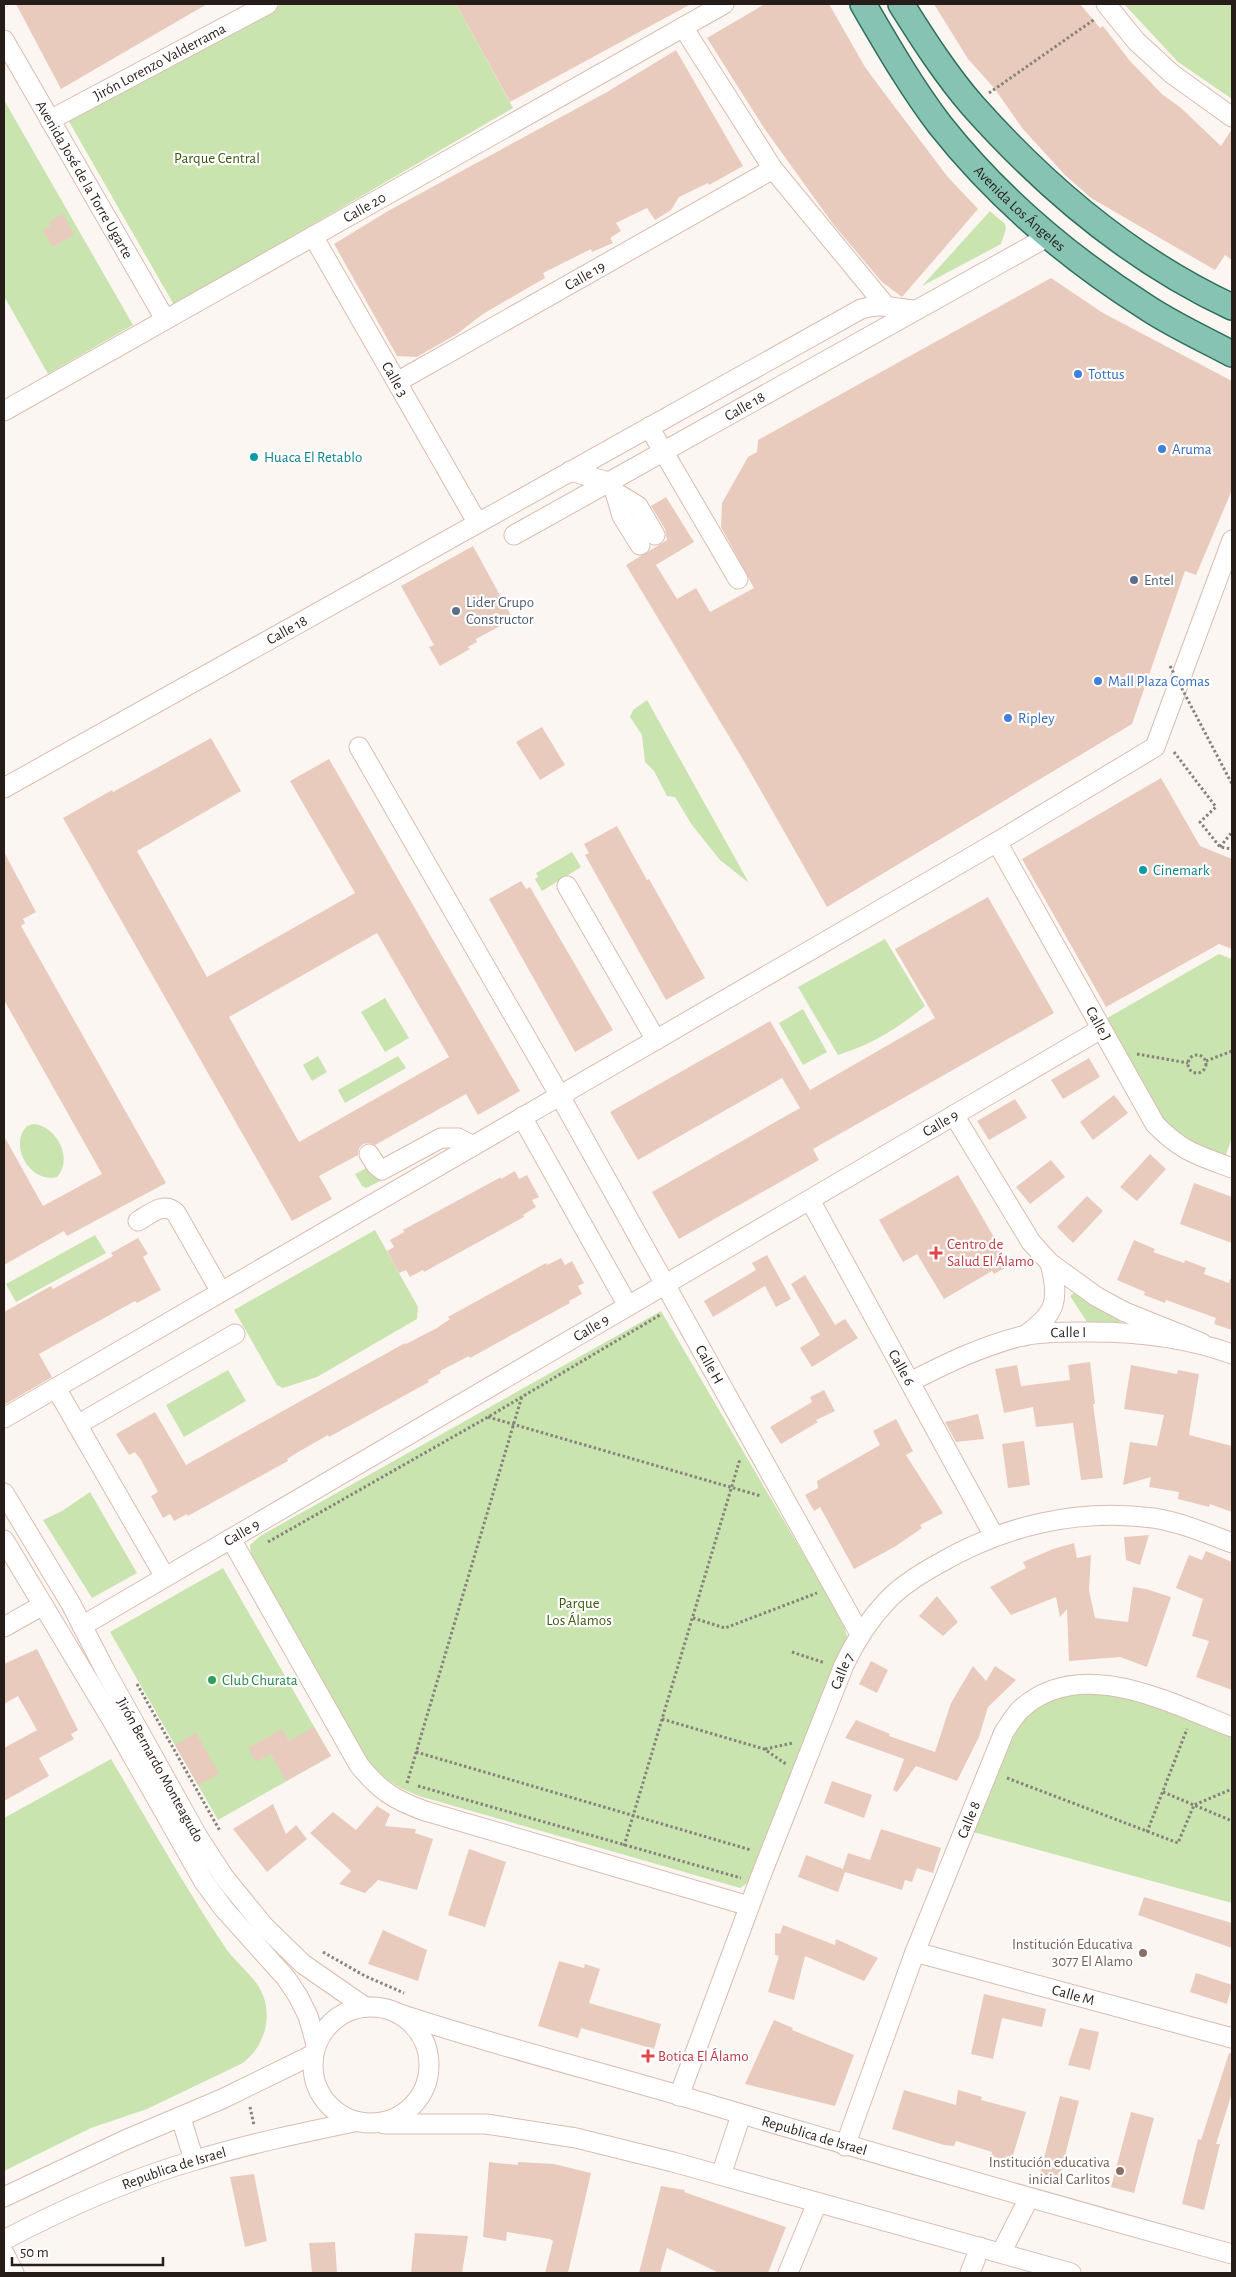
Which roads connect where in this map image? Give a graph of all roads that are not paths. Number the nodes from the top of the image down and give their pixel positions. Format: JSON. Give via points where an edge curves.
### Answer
{"nodes":[{"id":1,"x":268,"y":4,"type":"edge"},
{"id":2,"x":724,"y":4,"type":"edge"},
{"id":3,"x":863,"y":4,"type":"edge"},
{"id":4,"x":901,"y":4,"type":"edge"},
{"id":5,"x":1108,"y":6,"type":"edge"},
{"id":6,"x":683,"y":27,"type":"junction"},
{"id":7,"x":4,"y":40,"type":"edge"},
{"id":8,"x":1232,"y":117,"type":"edge"},
{"id":9,"x":50,"y":120,"type":"junction"},
{"id":10,"x":772,"y":169,"type":"junction"},
{"id":11,"x":313,"y":236,"type":"junction"},
{"id":12,"x":1049,"y":236,"type":"junction"},
{"id":13,"x":885,"y":305,"type":"junction"},
{"id":14,"x":1232,"y":307,"type":"edge"},
{"id":15,"x":916,"y":310,"type":"junction"},
{"id":16,"x":165,"y":320,"type":"junction"},
{"id":17,"x":1232,"y":354,"type":"edge"},
{"id":18,"x":397,"y":382,"type":"junction"},
{"id":19,"x":4,"y":411,"type":"edge"},
{"id":20,"x":649,"y":427,"type":"junction"},
{"id":21,"x":664,"y":451,"type":"junction"},
{"id":22,"x":570,"y":471,"type":"junction"},
{"id":23,"x":612,"y":487,"type":"junction"},
{"id":24,"x":477,"y":522,"type":"junction"},
{"id":25,"x":514,"y":535,"type":"dead end"},
{"id":26,"x":647,"y":540,"type":"dead end"},
{"id":27,"x":1232,"y":540,"type":"edge"},
{"id":28,"x":738,"y":578,"type":"dead end"},
{"id":29,"x":359,"y":747,"type":"dead end"},
{"id":30,"x":4,"y":788,"type":"edge"},
{"id":31,"x":997,"y":842,"type":"junction"},
{"id":32,"x":567,"y":886,"type":"dead end"},
{"id":33,"x":1101,"y":1029,"type":"junction"},
{"id":34,"x":656,"y":1040,"type":"junction"},
{"id":35,"x":560,"y":1096,"type":"junction"},
{"id":36,"x":954,"y":1115,"type":"junction"},
{"id":37,"x":522,"y":1118,"type":"junction"},
{"id":38,"x":473,"y":1146,"type":"junction"},
{"id":39,"x":369,"y":1154,"type":"dead end"},
{"id":40,"x":1231,"y":1164,"type":"edge"},
{"id":41,"x":810,"y":1200,"type":"junction"},
{"id":42,"x":138,"y":1221,"type":"dead end"},
{"id":43,"x":1050,"y":1263,"type":"junction"},
{"id":44,"x":665,"y":1284,"type":"junction"},
{"id":45,"x":221,"y":1292,"type":"junction"},
{"id":46,"x":628,"y":1306,"type":"junction"},
{"id":47,"x":235,"y":1334,"type":"dead end"},
{"id":48,"x":1023,"y":1336,"type":"junction"},
{"id":49,"x":1202,"y":1343,"type":"junction"},
{"id":50,"x":1232,"y":1354,"type":"edge"},
{"id":51,"x":910,"y":1382,"type":"junction"},
{"id":52,"x":56,"y":1388,"type":"junction"},
{"id":53,"x":4,"y":1418,"type":"edge"},
{"id":54,"x":77,"y":1425,"type":"junction"},
{"id":55,"x":4,"y":1493,"type":"edge"},
{"id":56,"x":994,"y":1536,"type":"junction"},
{"id":57,"x":230,"y":1539,"type":"junction"},
{"id":58,"x":4,"y":1540,"type":"edge"},
{"id":59,"x":1232,"y":1543,"type":"edge"},
{"id":60,"x":165,"y":1577,"type":"junction"},
{"id":61,"x":43,"y":1605,"type":"junction"},
{"id":62,"x":82,"y":1626,"type":"junction"},
{"id":63,"x":4,"y":1628,"type":"edge"},
{"id":64,"x":860,"y":1634,"type":"junction"},
{"id":65,"x":1232,"y":1727,"type":"edge"},
{"id":66,"x":749,"y":1906,"type":"junction"},
{"id":67,"x":915,"y":1952,"type":"junction"},
{"id":68,"x":366,"y":2007,"type":"junction"},
{"id":69,"x":397,"y":2013,"type":"junction"},
{"id":70,"x":1232,"y":2038,"type":"edge"},
{"id":71,"x":315,"y":2049,"type":"junction"},
{"id":72,"x":679,"y":2096,"type":"junction"},
{"id":73,"x":741,"y":2115,"type":"junction"},
{"id":74,"x":181,"y":2118,"type":"junction"},
{"id":75,"x":354,"y":2122,"type":"junction"},
{"id":76,"x":384,"y":2124,"type":"junction"},
{"id":77,"x":845,"y":2146,"type":"junction"},
{"id":78,"x":194,"y":2160,"type":"junction"},
{"id":79,"x":721,"y":2175,"type":"junction"},
{"id":80,"x":4,"y":2198,"type":"edge"},
{"id":81,"x":1030,"y":2198,"type":"junction"},
{"id":82,"x":817,"y":2203,"type":"junction"},
{"id":83,"x":4,"y":2240,"type":"edge"},
{"id":84,"x":980,"y":2247,"type":"junction"},
{"id":85,"x":4,"y":2252,"type":"edge"},
{"id":86,"x":1001,"y":2253,"type":"junction"},
{"id":87,"x":1232,"y":2254,"type":"edge"},
{"id":88,"x":14,"y":2273,"type":"edge"},
{"id":89,"x":788,"y":2273,"type":"edge"},
{"id":90,"x":970,"y":2273,"type":"edge"},
{"id":91,"x":1071,"y":2273,"type":"edge"}],
"edges":[{"from":1,"to":9,"type":"street","name":"Jirón Lorenzo Valderrama"},
{"from":2,"to":6,"type":"street","name":"Calle 20"},
{"from":3,"to":12,"type":"main road","name":"Avenida Los Ángeles","via":[[894,57],[941,125],[992,182]]},
{"from":4,"to":14,"type":"main road","via":[[973,105],[1069,202],[1114,238]]},
{"from":5,"to":8,"type":"street","via":[[1136,42],[1172,74]]},
{"from":6,"to":10,"type":"street"},
{"from":6,"to":11,"type":"street","name":"Calle 20"},
{"from":7,"to":9,"type":"street","name":"Avenida José de la Torre Ugarte"},
{"from":9,"to":16,"type":"street","name":"Avenida José de la Torre Ugarte"},
{"from":10,"to":13,"type":"street"},
{"from":10,"to":18,"type":"street","name":"Calle 19"},
{"from":11,"to":16,"type":"street","name":"Calle 20"},
{"from":11,"to":18,"type":"street","name":"Calle 3"},
{"from":12,"to":15,"type":"street","name":"Calle 18"},
{"from":12,"to":17,"type":"main road","name":"Avenida Los Ángeles","via":[[1088,268],[1147,308]]},
{"from":13,"to":15,"type":"street","name":"Calle 18"},
{"from":13,"to":20,"type":"street","name":"Calle 18","via":[[861,309]]},
{"from":15,"to":21,"type":"street","name":"Calle 18"},
{"from":16,"to":19,"type":"street","name":"Calle 20"},
{"from":18,"to":24,"type":"street","name":"Calle 3"},
{"from":20,"to":21,"type":"street"},
{"from":20,"to":22,"type":"street","name":"Calle 18"},
{"from":21,"to":23,"type":"street","name":"Calle 18"},
{"from":21,"to":28,"type":"street"},
{"from":22,"to":23,"type":"street"},
{"from":22,"to":24,"type":"street","name":"Calle 18"},
{"from":23,"to":25,"type":"street","name":"Calle 18"},
{"from":23,"to":26,"type":"street","via":[[638,506]]},
{"from":24,"to":30,"type":"street","name":"Calle 18"},
{"from":27,"to":31,"type":"street","via":[[1155,747]]},
{"from":29,"to":35,"type":"street","name":"Calle H"},
{"from":31,"to":33,"type":"street","name":"Calle J"},
{"from":31,"to":34,"type":"street"},
{"from":32,"to":34,"type":"street"},
{"from":33,"to":36,"type":"street","name":"Calle 9"},
{"from":33,"to":40,"type":"street","name":"Calle J","via":[[1154,1124],[1190,1152]]},
{"from":34,"to":35,"type":"street"},
{"from":35,"to":37,"type":"street"},
{"from":35,"to":44,"type":"street","name":"Calle H"},
{"from":36,"to":41,"type":"street","name":"Calle 9"},
{"from":36,"to":43,"type":"street","via":[[1031,1242]]},
{"from":37,"to":38,"type":"street"},
{"from":37,"to":46,"type":"street"},
{"from":38,"to":39,"type":"street","via":[[458,1138],[441,1138],[382,1170]]},
{"from":38,"to":45,"type":"street"},
{"from":41,"to":44,"type":"street","name":"Calle 9"},
{"from":41,"to":51,"type":"street","name":"Calle 6"},
{"from":42,"to":45,"type":"street","via":[[160,1209],[172,1209]]},
{"from":43,"to":48,"type":"street","via":[[1056,1282],[1055,1299],[1042,1323]]},
{"from":43,"to":49,"type":"street","via":[[1098,1297],[1126,1312]]},
{"from":44,"to":46,"type":"street","name":"Calle 9"},
{"from":44,"to":64,"type":"street","name":"Calle H"},
{"from":45,"to":52,"type":"street"},
{"from":46,"to":57,"type":"street","name":"Calle 9"},
{"from":47,"to":54,"type":"street"},
{"from":48,"to":49,"type":"street","name":"Calle I","via":[[1052,1332],[1142,1333]]},
{"from":48,"to":51,"type":"street","name":"Calle I","via":[[965,1354]]},
{"from":49,"to":50,"type":"street","name":"Calle I"},
{"from":51,"to":56,"type":"street","name":"Calle 6"},
{"from":52,"to":53,"type":"street"},
{"from":52,"to":54,"type":"street"},
{"from":54,"to":60,"type":"street"},
{"from":55,"to":62,"type":"street","name":"Jirón Bernardo Monteagudo"},
{"from":56,"to":59,"type":"street","name":"Calle 7","via":[[1069,1517],[1109,1515],[1153,1518],[1192,1527]]},
{"from":56,"to":64,"type":"street","name":"Calle 7","via":[[920,1574],[886,1601]]},
{"from":57,"to":60,"type":"street","name":"Calle 9"},
{"from":57,"to":66,"type":"street","via":[[359,1765],[388,1795],[401,1802]]},
{"from":58,"to":61,"type":"street","name":"Jirón Bernardo Monteagudo"},
{"from":60,"to":62,"type":"street","name":"Calle 9"},
{"from":61,"to":63,"type":"street"},
{"from":61,"to":71,"type":"street","name":"Jirón Bernardo Monteagudo","via":[[204,1882],[298,1996],[308,2016]]},
{"from":62,"to":68,"type":"street","name":"Jirón Bernardo Monteagudo","via":[[198,1837],[224,1877],[264,1926],[303,1964]]},
{"from":64,"to":66,"type":"street","name":"Calle 7","via":[[844,1665]]},
{"from":65,"to":67,"type":"street","name":"Calle 8","via":[[1140,1691],[1104,1685],[1071,1685],[1040,1695],[1020,1711],[1004,1732]]},
{"from":66,"to":72,"type":"street","name":"Calle 7"},
{"from":67,"to":70,"type":"street","name":"Calle M"},
{"from":67,"to":77,"type":"street","name":"Calle 8"},
{"from":68,"to":69,"type":"street"},
{"from":68,"to":71,"type":"street","via":[[336,2018],[324,2030]]},
{"from":69,"to":72,"type":"street","name":"Republica de Israel"},
{"from":69,"to":76,"type":"street","via":[[412,2024],[423,2040],[429,2058],[428,2076],[422,2094],[410,2109]]},
{"from":71,"to":74,"type":"street","via":[[246,2088]]},
{"from":71,"to":75,"type":"street","via":[[313,2071],[318,2088],[327,2103]]},
{"from":72,"to":73,"type":"street","name":"Republica de Israel"},
{"from":73,"to":77,"type":"street","name":"Republica de Israel"},
{"from":73,"to":79,"type":"street"},
{"from":74,"to":78,"type":"street"},
{"from":74,"to":80,"type":"street","via":[[125,2140]]},
{"from":75,"to":76,"type":"street"},
{"from":75,"to":78,"type":"street","name":"Republica de Israel"},
{"from":76,"to":79,"type":"street","via":[[486,2124],[526,2129],[625,2149]]},
{"from":77,"to":81,"type":"street","name":"Republica de Israel"},
{"from":78,"to":83,"type":"street","name":"Republica de Israel","via":[[133,2181]]},
{"from":79,"to":82,"type":"street"},
{"from":81,"to":86,"type":"street"},
{"from":81,"to":87,"type":"street","name":"Republica de Israel"},
{"from":82,"to":84,"type":"street"},
{"from":82,"to":89,"type":"street"},
{"from":84,"to":86,"type":"street"},
{"from":84,"to":90,"type":"street"},
{"from":85,"to":88,"type":"street"},
{"from":86,"to":91,"type":"street"}]}
